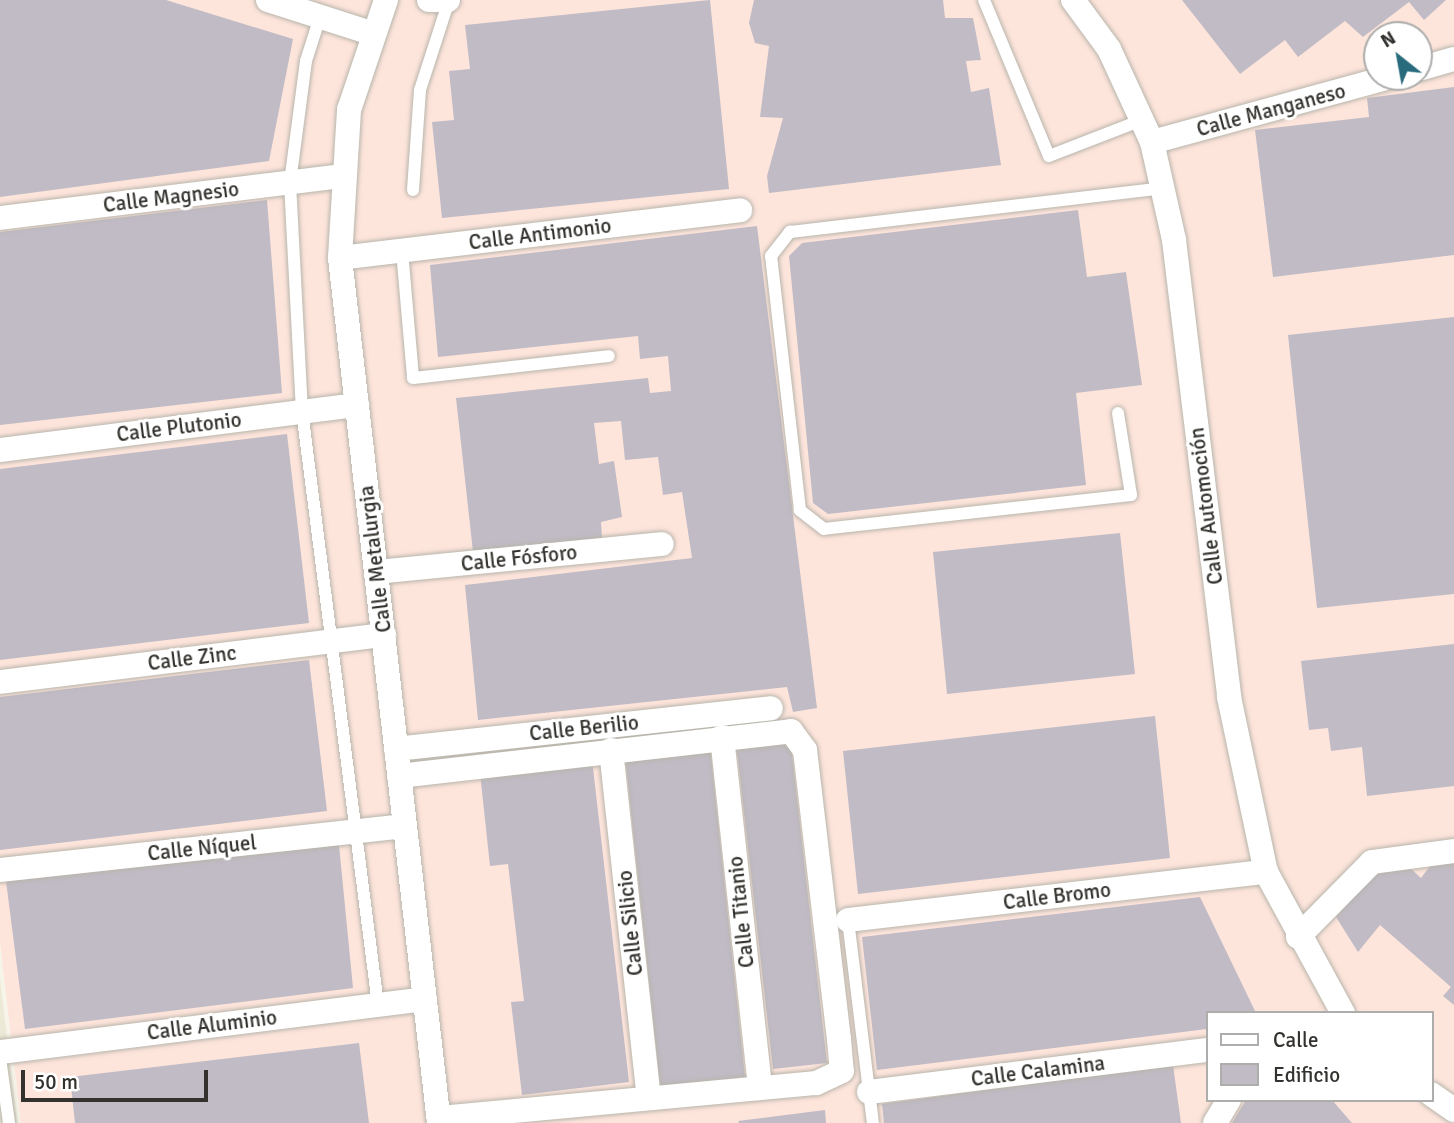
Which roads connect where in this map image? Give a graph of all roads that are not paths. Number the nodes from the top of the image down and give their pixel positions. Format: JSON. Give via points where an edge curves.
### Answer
{"nodes":[{"id":1,"x":268,"y":0,"type":"edge"},
{"id":2,"x":386,"y":0,"type":"edge"},
{"id":3,"x":429,"y":0,"type":"edge"},
{"id":4,"x":448,"y":0,"type":"edge"},
{"id":5,"x":984,"y":0,"type":"edge"},
{"id":6,"x":1073,"y":0,"type":"edge"},
{"id":7,"x":320,"y":17,"type":"junction"},
{"id":8,"x":373,"y":34,"type":"junction"},
{"id":9,"x":1454,"y":59,"type":"edge"},
{"id":10,"x":1433,"y":65,"type":"edge"},
{"id":11,"x":1363,"y":83,"type":"edge"},
{"id":12,"x":1147,"y":131,"type":"junction"},
{"id":13,"x":343,"y":176,"type":"junction"},
{"id":14,"x":290,"y":183,"type":"junction"},
{"id":15,"x":1162,"y":188,"type":"junction"},
{"id":16,"x":413,"y":190,"type":"dead end"},
{"id":17,"x":740,"y":210,"type":"dead end"},
{"id":18,"x":0,"y":218,"type":"edge"},
{"id":19,"x":402,"y":251,"type":"junction"},
{"id":20,"x":340,"y":258,"type":"junction"},
{"id":21,"x":609,"y":356,"type":"dead end"},
{"id":22,"x":357,"y":405,"type":"junction"},
{"id":23,"x":302,"y":411,"type":"junction"},
{"id":24,"x":1118,"y":413,"type":"dead end"},
{"id":25,"x":0,"y":450,"type":"edge"},
{"id":26,"x":662,"y":544,"type":"dead end"},
{"id":27,"x":377,"y":572,"type":"junction"},
{"id":28,"x":384,"y":635,"type":"junction"},
{"id":29,"x":332,"y":640,"type":"junction"},
{"id":30,"x":0,"y":682,"type":"edge"},
{"id":31,"x":771,"y":708,"type":"dead end"},
{"id":32,"x":722,"y":737,"type":"junction"},
{"id":33,"x":396,"y":748,"type":"junction"},
{"id":34,"x":611,"y":750,"type":"junction"},
{"id":35,"x":399,"y":776,"type":"junction"},
{"id":36,"x":405,"y":826,"type":"junction"},
{"id":37,"x":351,"y":831,"type":"junction"},
{"id":38,"x":1454,"y":851,"type":"edge"},
{"id":39,"x":0,"y":870,"type":"edge"},
{"id":40,"x":1266,"y":872,"type":"junction"},
{"id":41,"x":848,"y":920,"type":"joint"},
{"id":42,"x":1298,"y":937,"type":"junction"},
{"id":43,"x":425,"y":999,"type":"junction"},
{"id":44,"x":378,"y":1004,"type":"junction"},
{"id":45,"x":1342,"y":1011,"type":"edge"},
{"id":46,"x":1206,"y":1050,"type":"edge"},
{"id":47,"x":0,"y":1052,"type":"edge"},
{"id":48,"x":0,"y":1058,"type":"edge"},
{"id":49,"x":760,"y":1088,"type":"junction"},
{"id":50,"x":869,"y":1092,"type":"junction"},
{"id":51,"x":1433,"y":1095,"type":"edge"},
{"id":52,"x":649,"y":1097,"type":"junction"},
{"id":53,"x":1228,"y":1102,"type":"edge"},
{"id":54,"x":1454,"y":1110,"type":"edge"},
{"id":55,"x":439,"y":1120,"type":"edge"},
{"id":56,"x":9,"y":1123,"type":"edge"},
{"id":57,"x":873,"y":1123,"type":"edge"},
{"id":58,"x":1215,"y":1123,"type":"edge"}],
"edges":[{"from":1,"to":7,"type":"street"},
{"from":2,"to":8,"type":"street","name":"Calle Metalurgia"},
{"from":3,"to":4,"type":"street"},
{"from":4,"to":16,"type":"lane","via":[[420,90]]},
{"from":5,"to":12,"type":"lane","via":[[1049,156]]},
{"from":6,"to":12,"type":"street","name":"Calle Automoción","via":[[1109,49]]},
{"from":7,"to":8,"type":"street"},
{"from":7,"to":14,"type":"lane","via":[[306,61]]},
{"from":8,"to":13,"type":"street","name":"Calle Metalurgia","via":[[349,110]]},
{"from":9,"to":10,"type":"street"},
{"from":11,"to":12,"type":"street","name":"Calle Manganeso"},
{"from":12,"to":15,"type":"street","name":"Calle Automoción"},
{"from":13,"to":14,"type":"street","name":"Calle Magnesio"},
{"from":13,"to":20,"type":"street","name":"Calle Metalurgia"},
{"from":14,"to":18,"type":"street","name":"Calle Magnesio"},
{"from":14,"to":23,"type":"lane"},
{"from":15,"to":24,"type":"lane","via":[[790,232],[771,256],[800,510],[824,529],[1131,495]]},
{"from":15,"to":40,"type":"street","name":"Calle Automoción","via":[[1174,240],[1229,697]]},
{"from":17,"to":19,"type":"street","name":"Calle Antimonio"},
{"from":19,"to":20,"type":"street","name":"Calle Antimonio"},
{"from":19,"to":21,"type":"lane","via":[[413,378]]},
{"from":20,"to":22,"type":"street","name":"Calle Metalurgia"},
{"from":22,"to":23,"type":"street","name":"Calle Plutonio"},
{"from":22,"to":27,"type":"street","name":"Calle Metalurgia"},
{"from":23,"to":25,"type":"street","name":"Calle Plutonio"},
{"from":23,"to":29,"type":"lane"},
{"from":26,"to":27,"type":"street","name":"Calle Fósforo"},
{"from":27,"to":28,"type":"street","name":"Calle Metalurgia"},
{"from":28,"to":29,"type":"street","name":"Calle Zinc"},
{"from":28,"to":33,"type":"street","name":"Calle Metalurgia"},
{"from":29,"to":30,"type":"street","name":"Calle Zinc"},
{"from":29,"to":37,"type":"lane"},
{"from":31,"to":33,"type":"street","name":"Calle Berilio"},
{"from":32,"to":34,"type":"street"},
{"from":32,"to":49,"type":"street","name":"Calle Titanio"},
{"from":32,"to":49,"type":"street","via":[[790,731],[800,736],[839,1038],[836,1077]]},
{"from":33,"to":35,"type":"street","name":"Calle Metalurgia"},
{"from":34,"to":35,"type":"street"},
{"from":34,"to":52,"type":"street","name":"Calle Silicio"},
{"from":35,"to":36,"type":"street","name":"Calle Metalurgia"},
{"from":36,"to":37,"type":"street","name":"Calle Níquel"},
{"from":36,"to":43,"type":"street","name":"Calle Metalurgia"},
{"from":37,"to":39,"type":"street","name":"Calle Níquel"},
{"from":37,"to":44,"type":"lane"},
{"from":38,"to":42,"type":"street","via":[[1372,862]]},
{"from":40,"to":41,"type":"street","name":"Calle Bromo"},
{"from":40,"to":42,"type":"street","name":"Calle Automoción"},
{"from":41,"to":50,"type":"lane"},
{"from":42,"to":45,"type":"street","name":"Calle Automoción"},
{"from":43,"to":44,"type":"street","name":"Calle Aluminio"},
{"from":43,"to":55,"type":"street","name":"Calle Metalurgia"},
{"from":44,"to":47,"type":"street","name":"Calle Aluminio"},
{"from":46,"to":50,"type":"street","name":"Calle Calamina"},
{"from":48,"to":56,"type":"lane"},
{"from":49,"to":52,"type":"street"},
{"from":50,"to":57,"type":"lane"},
{"from":51,"to":54,"type":"street"},
{"from":52,"to":55,"type":"street"},
{"from":53,"to":58,"type":"street"}]}
